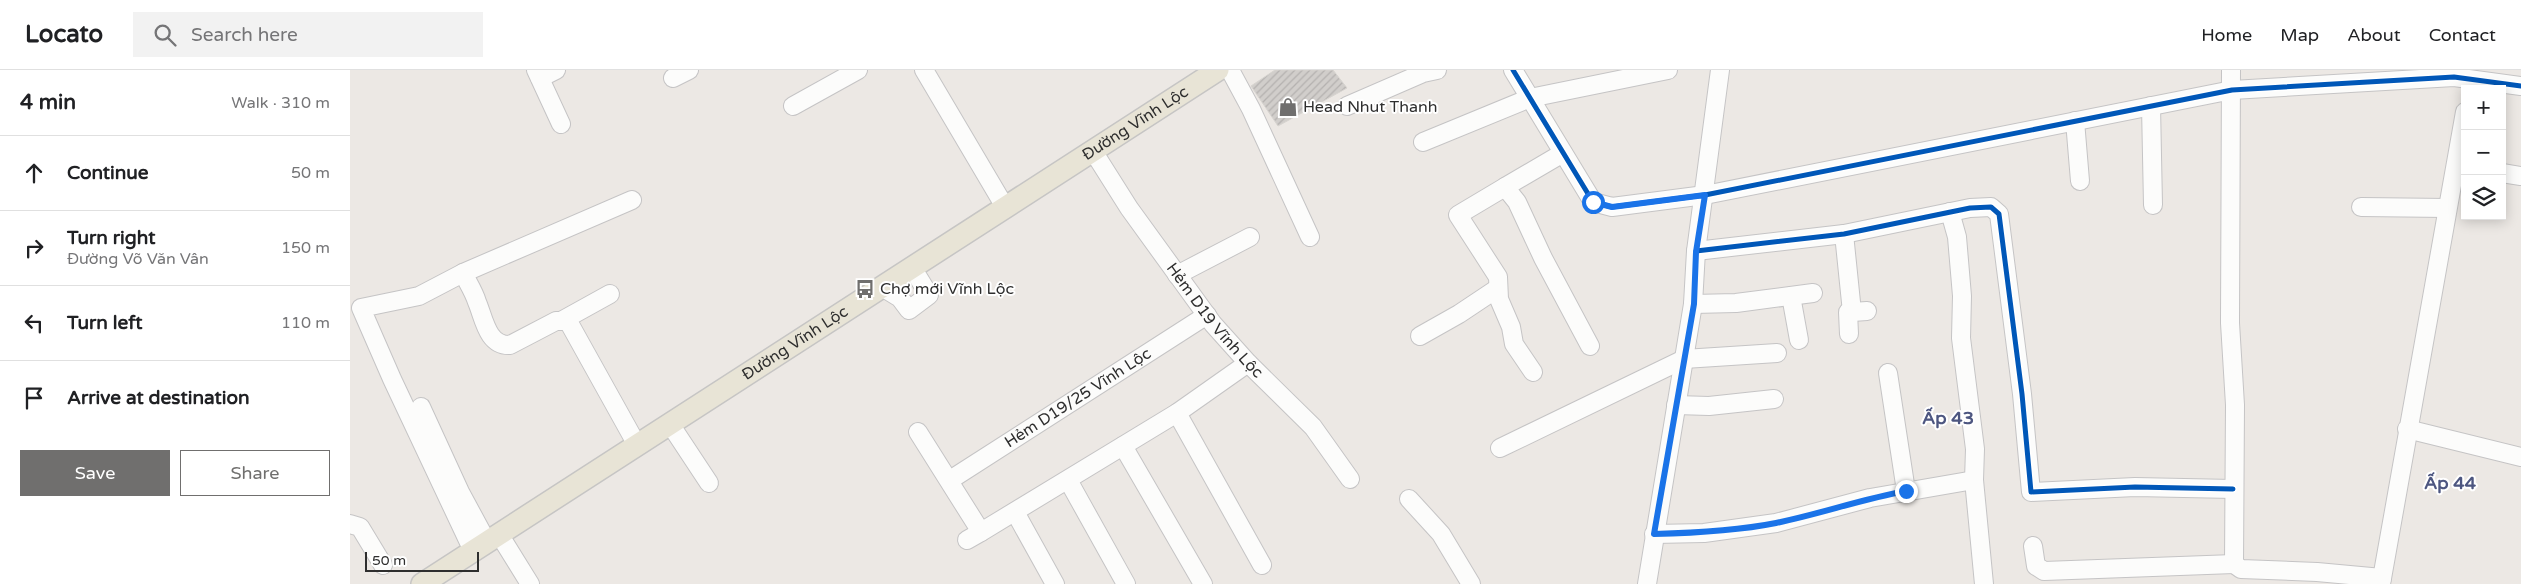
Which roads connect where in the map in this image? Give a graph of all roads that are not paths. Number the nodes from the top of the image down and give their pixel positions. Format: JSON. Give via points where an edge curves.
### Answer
{"nodes":[{"id":1,"x":556,"y":70,"type":"edge"},
{"id":2,"x":689,"y":70,"type":"edge"},
{"id":3,"x":858,"y":70,"type":"edge"},
{"id":4,"x":924,"y":70,"type":"edge"},
{"id":5,"x":1437,"y":70,"type":"edge"},
{"id":6,"x":1513,"y":70,"type":"edge"},
{"id":7,"x":1668,"y":70,"type":"edge"},
{"id":8,"x":1720,"y":70,"type":"edge"},
{"id":9,"x":2231,"y":70,"type":"edge"},
{"id":10,"x":1219,"y":71,"type":"edge"},
{"id":11,"x":538,"y":74,"type":"edge"},
{"id":12,"x":673,"y":78,"type":"dead end"},
{"id":13,"x":2470,"y":84,"type":"edge"},
{"id":14,"x":2521,"y":86,"type":"edge"},
{"id":15,"x":2232,"y":90,"type":"junction"},
{"id":16,"x":1530,"y":98,"type":"junction"},
{"id":17,"x":792,"y":106,"type":"dead end"},
{"id":18,"x":1347,"y":106,"type":"dead end"},
{"id":19,"x":2151,"y":106,"type":"junction"},
{"id":20,"x":2075,"y":121,"type":"junction"},
{"id":21,"x":561,"y":124,"type":"dead end"},
{"id":22,"x":2463,"y":130,"type":"edge"},
{"id":23,"x":1423,"y":142,"type":"dead end"},
{"id":24,"x":1093,"y":151,"type":"junction"},
{"id":25,"x":1562,"y":153,"type":"junction"},
{"id":26,"x":2460,"y":165,"type":"edge"},
{"id":27,"x":2506,"y":174,"type":"edge"},
{"id":28,"x":2521,"y":176,"type":"edge"},
{"id":29,"x":2080,"y":181,"type":"dead end"},
{"id":30,"x":1505,"y":188,"type":"junction"},
{"id":31,"x":1705,"y":195,"type":"junction"},
{"id":32,"x":632,"y":200,"type":"dead end"},
{"id":33,"x":2153,"y":205,"type":"dead end"},
{"id":34,"x":1005,"y":207,"type":"junction"},
{"id":35,"x":2361,"y":207,"type":"dead end"},
{"id":36,"x":2447,"y":208,"type":"junction"},
{"id":37,"x":1950,"y":212,"type":"junction"},
{"id":38,"x":1844,"y":234,"type":"junction"},
{"id":39,"x":1250,"y":237,"type":"dead end"},
{"id":40,"x":1310,"y":237,"type":"dead end"},
{"id":41,"x":1696,"y":252,"type":"junction"},
{"id":42,"x":913,"y":269,"type":"junction"},
{"id":43,"x":463,"y":273,"type":"junction"},
{"id":44,"x":1177,"y":275,"type":"junction"},
{"id":45,"x":882,"y":288,"type":"junction"},
{"id":46,"x":1498,"y":288,"type":"junction"},
{"id":47,"x":1813,"y":293,"type":"dead end"},
{"id":48,"x":610,"y":294,"type":"dead end"},
{"id":49,"x":1791,"y":296,"type":"junction"},
{"id":50,"x":1694,"y":304,"type":"junction"},
{"id":51,"x":1206,"y":315,"type":"junction"},
{"id":52,"x":563,"y":320,"type":"junction"},
{"id":53,"x":1849,"y":334,"type":"dead end"},
{"id":54,"x":1420,"y":336,"type":"dead end"},
{"id":55,"x":1798,"y":340,"type":"dead end"},
{"id":56,"x":1590,"y":346,"type":"dead end"},
{"id":57,"x":1777,"y":353,"type":"dead end"},
{"id":58,"x":1684,"y":359,"type":"junction"},
{"id":59,"x":1248,"y":362,"type":"junction"},
{"id":60,"x":1533,"y":372,"type":"dead end"},
{"id":61,"x":1888,"y":373,"type":"dead end"},
{"id":62,"x":1774,"y":399,"type":"dead end"},
{"id":63,"x":1676,"y":405,"type":"junction"},
{"id":64,"x":421,"y":407,"type":"dead end"},
{"id":65,"x":1177,"y":413,"type":"junction"},
{"id":66,"x":670,"y":424,"type":"junction"},
{"id":67,"x":2408,"y":429,"type":"junction"},
{"id":68,"x":918,"y":432,"type":"dead end"},
{"id":69,"x":637,"y":445,"type":"junction"},
{"id":70,"x":1123,"y":446,"type":"junction"},
{"id":71,"x":1500,"y":448,"type":"dead end"},
{"id":72,"x":2521,"y":457,"type":"edge"},
{"id":73,"x":1350,"y":479,"type":"dead end"},
{"id":74,"x":950,"y":480,"type":"junction"},
{"id":75,"x":1068,"y":480,"type":"junction"},
{"id":76,"x":1974,"y":480,"type":"junction"},
{"id":77,"x":709,"y":483,"type":"dead end"},
{"id":78,"x":2233,"y":489,"type":"junction"},
{"id":79,"x":1906,"y":491,"type":"junction"},
{"id":80,"x":1409,"y":500,"type":"dead end"},
{"id":81,"x":1015,"y":512,"type":"junction"},
{"id":82,"x":350,"y":524,"type":"edge"},
{"id":83,"x":1654,"y":534,"type":"junction"},
{"id":84,"x":486,"y":542,"type":"junction"},
{"id":85,"x":2033,"y":546,"type":"dead end"},
{"id":86,"x":2234,"y":564,"type":"junction"},
{"id":87,"x":384,"y":565,"type":"dead end"},
{"id":88,"x":1262,"y":565,"type":"dead end"},
{"id":89,"x":2382,"y":581,"type":"edge"},
{"id":90,"x":422,"y":584,"type":"edge"},
{"id":91,"x":530,"y":584,"type":"edge"},
{"id":92,"x":1054,"y":584,"type":"edge"},
{"id":93,"x":1126,"y":584,"type":"edge"},
{"id":94,"x":1203,"y":584,"type":"edge"},
{"id":95,"x":1471,"y":584,"type":"edge"},
{"id":96,"x":1646,"y":584,"type":"edge"},
{"id":97,"x":1984,"y":584,"type":"edge"}],
"edges":[{"from":1,"to":11,"type":"street"},
{"from":2,"to":12,"type":"street"},
{"from":3,"to":17,"type":"street"},
{"from":4,"to":34,"type":"street"},
{"from":5,"to":18,"type":"street"},
{"from":6,"to":16,"type":"street"},
{"from":7,"to":16,"type":"street"},
{"from":8,"to":31,"type":"street"},
{"from":9,"to":15,"type":"street"},
{"from":10,"to":24,"type":"main road","name":"Đường Vĩnh Lộc"},
{"from":10,"to":40,"type":"street","via":[[1251,109]]},
{"from":11,"to":21,"type":"street"},
{"from":13,"to":14,"type":"street"},
{"from":13,"to":15,"type":"street","via":[[2454,78]]},
{"from":15,"to":19,"type":"street"},
{"from":15,"to":78,"type":"street","via":[[2230,323],[2236,405]]},
{"from":16,"to":23,"type":"street"},
{"from":16,"to":25,"type":"street"},
{"from":19,"to":20,"type":"street"},
{"from":19,"to":33,"type":"street"},
{"from":20,"to":29,"type":"street"},
{"from":20,"to":31,"type":"street"},
{"from":22,"to":26,"type":"street"},
{"from":24,"to":34,"type":"main road","name":"Đường Vĩnh Lộc"},
{"from":24,"to":44,"type":"street","name":"Hẻm D19 Vĩnh Lộc"},
{"from":25,"to":30,"type":"street"},
{"from":25,"to":31,"type":"street","via":[[1593,202],[1612,207]]},
{"from":26,"to":36,"type":"street"},
{"from":27,"to":28,"type":"street"},
{"from":30,"to":46,"type":"street","via":[[1458,215],[1498,277]]},
{"from":30,"to":56,"type":"street","via":[[1517,202]]},
{"from":31,"to":41,"type":"street"},
{"from":32,"to":43,"type":"street"},
{"from":34,"to":42,"type":"main road","name":"Đường Vĩnh Lộc"},
{"from":35,"to":36,"type":"street"},
{"from":36,"to":67,"type":"street"},
{"from":37,"to":38,"type":"street"},
{"from":37,"to":76,"type":"street","via":[[1957,237],[1962,296],[1961,338],[1975,449]]},
{"from":37,"to":78,"type":"street","via":[[1991,207],[1999,214],[2031,492],[2135,487]]},
{"from":38,"to":41,"type":"street"},
{"from":38,"to":53,"type":"street","via":[[1860,311],[1848,312]]},
{"from":39,"to":44,"type":"street"},
{"from":41,"to":50,"type":"street"},
{"from":42,"to":45,"type":"main road","name":"Đường Vĩnh Lộc"},
{"from":42,"to":45,"type":"street","via":[[929,295],[909,310],[900,298]]},
{"from":43,"to":52,"type":"street","via":[[487,329],[494,340],[504,345]]},
{"from":43,"to":84,"type":"street","via":[[419,296],[361,308],[392,379]]},
{"from":44,"to":51,"type":"street","name":"Hẻm D19 Vĩnh Lộc"},
{"from":45,"to":66,"type":"main road","name":"Đường Vĩnh Lộc"},
{"from":46,"to":54,"type":"street"},
{"from":46,"to":60,"type":"street","via":[[1498,299],[1511,327],[1514,344]]},
{"from":47,"to":49,"type":"street"},
{"from":48,"to":52,"type":"street"},
{"from":49,"to":50,"type":"street"},
{"from":49,"to":55,"type":"street"},
{"from":50,"to":58,"type":"street"},
{"from":51,"to":59,"type":"street","name":"Hẻm D19 Vĩnh Lộc"},
{"from":51,"to":74,"type":"street","name":"Hẻm D19/25 Vĩnh Lộc"},
{"from":52,"to":69,"type":"street","via":[[573,326]]},
{"from":57,"to":58,"type":"street"},
{"from":58,"to":63,"type":"street"},
{"from":58,"to":71,"type":"street"},
{"from":59,"to":65,"type":"street"},
{"from":59,"to":73,"type":"street","name":"Hẻm D19 Vĩnh Lộc","via":[[1313,428]]},
{"from":61,"to":79,"type":"street"},
{"from":62,"to":63,"type":"street","via":[[1709,406]]},
{"from":63,"to":83,"type":"street"},
{"from":64,"to":84,"type":"street"},
{"from":65,"to":70,"type":"street"},
{"from":65,"to":88,"type":"street"},
{"from":66,"to":69,"type":"main road","name":"Đường Vĩnh Lộc"},
{"from":66,"to":77,"type":"street"},
{"from":67,"to":72,"type":"street"},
{"from":67,"to":89,"type":"street"},
{"from":68,"to":74,"type":"street"},
{"from":69,"to":84,"type":"main road","name":"Đường Vĩnh Lộc"},
{"from":70,"to":75,"type":"street"},
{"from":70,"to":94,"type":"street"},
{"from":74,"to":81,"type":"street","via":[[974,536]]},
{"from":75,"to":81,"type":"street"},
{"from":75,"to":93,"type":"street"},
{"from":76,"to":79,"type":"street"},
{"from":76,"to":97,"type":"street"},
{"from":78,"to":86,"type":"street"},
{"from":79,"to":83,"type":"street","via":[[1776,523],[1704,533]]},
{"from":80,"to":95,"type":"street","via":[[1440,534]]},
{"from":81,"to":92,"type":"street"},
{"from":82,"to":87,"type":"street","via":[[360,528]]},
{"from":83,"to":96,"type":"street"},
{"from":84,"to":90,"type":"main road","name":"Đường Vĩnh Lộc"},
{"from":84,"to":91,"type":"street"},
{"from":85,"to":86,"type":"street","via":[[2036,566],[2044,571]]},
{"from":86,"to":89,"type":"street","via":[[2241,569],[2317,572]]}]}
